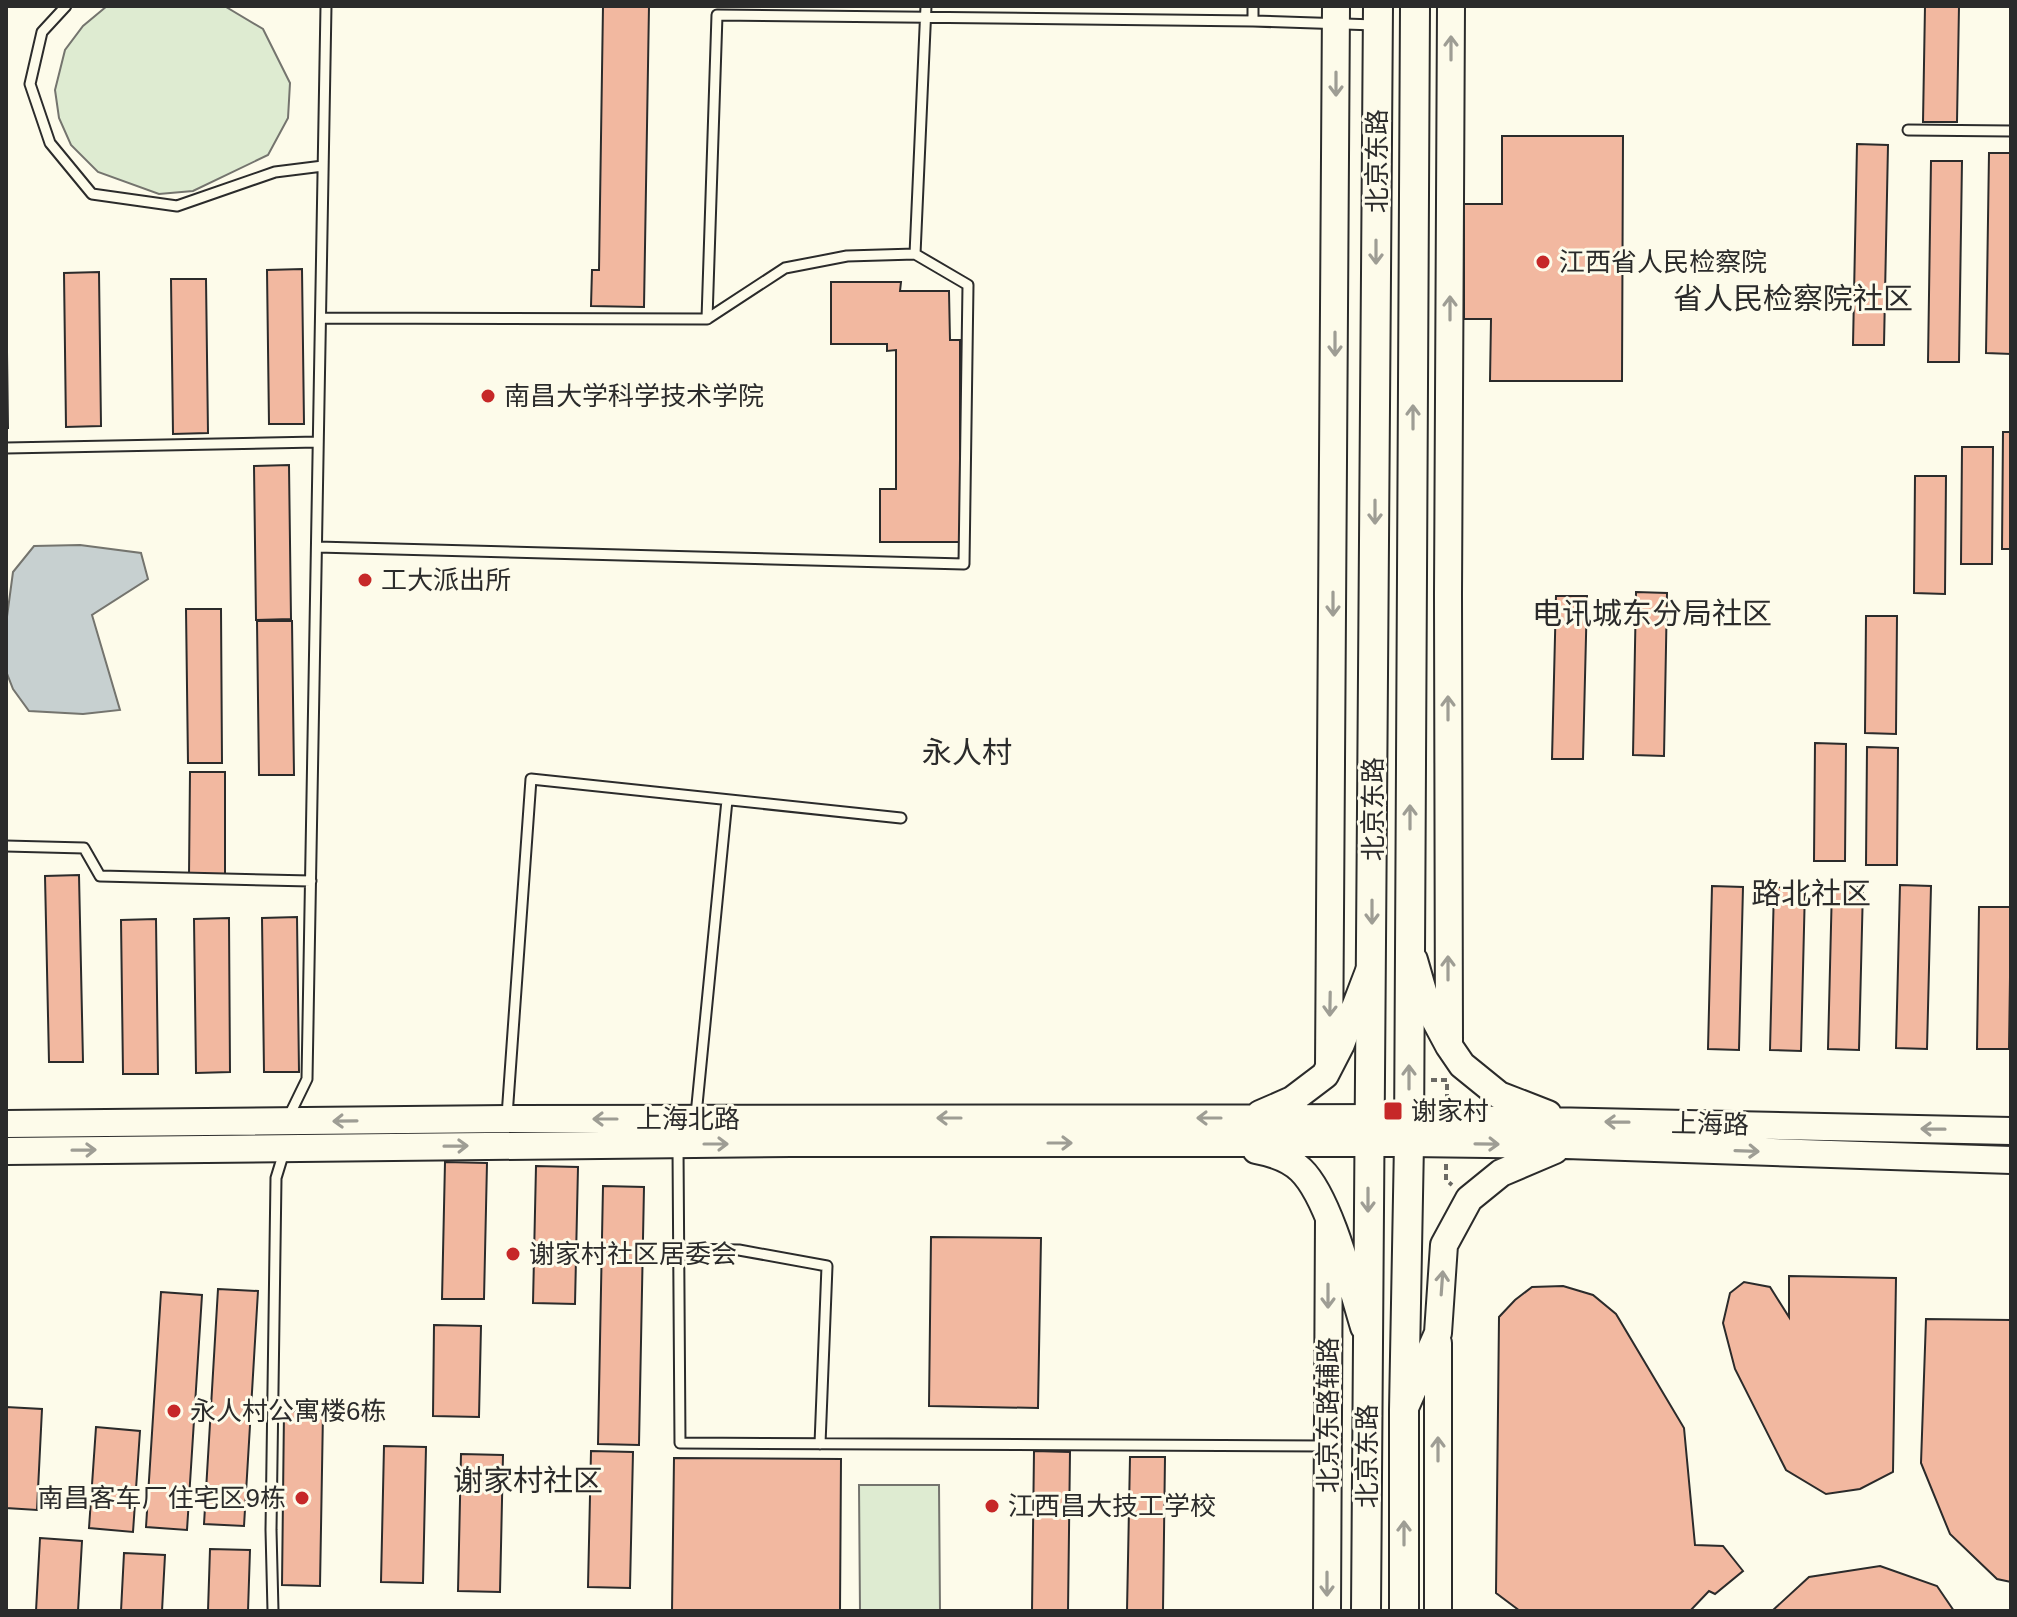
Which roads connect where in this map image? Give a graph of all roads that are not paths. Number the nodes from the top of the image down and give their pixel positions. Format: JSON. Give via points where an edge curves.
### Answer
{"nodes":[{"id":1,"x":66,"y":6,"type":"edge"},
{"id":2,"x":326,"y":6,"type":"edge"},
{"id":3,"x":926,"y":6,"type":"edge"},
{"id":4,"x":1253,"y":6,"type":"edge"},
{"id":5,"x":1415,"y":6,"type":"edge"},
{"id":6,"x":1451,"y":6,"type":"edge"},
{"id":7,"x":717,"y":11,"type":"edge"},
{"id":8,"x":1336,"y":15,"type":"edge"},
{"id":9,"x":1378,"y":16,"type":"edge"},
{"id":10,"x":926,"y":17,"type":"junction"},
{"id":11,"x":1253,"y":21,"type":"junction"},
{"id":12,"x":1908,"y":130,"type":"dead end"},
{"id":13,"x":2011,"y":131,"type":"edge"},
{"id":14,"x":323,"y":166,"type":"junction"},
{"id":15,"x":915,"y":254,"type":"junction"},
{"id":16,"x":321,"y":318,"type":"junction"},
{"id":17,"x":707,"y":319,"type":"junction"},
{"id":18,"x":318,"y":442,"type":"junction"},
{"id":19,"x":6,"y":448,"type":"edge"},
{"id":20,"x":317,"y":547,"type":"junction"},
{"id":21,"x":727,"y":800,"type":"junction"},
{"id":22,"x":901,"y":818,"type":"dead end"},
{"id":23,"x":6,"y":846,"type":"edge"},
{"id":24,"x":311,"y":881,"type":"junction"},
{"id":25,"x":1410,"y":944,"type":"junction"},
{"id":26,"x":1372,"y":964,"type":"junction"},
{"id":27,"x":1449,"y":1046,"type":"junction"},
{"id":28,"x":1329,"y":1066,"type":"junction"},
{"id":29,"x":1253,"y":1118,"type":"junction"},
{"id":30,"x":507,"y":1119,"type":"junction"},
{"id":31,"x":695,"y":1119,"type":"junction"},
{"id":32,"x":6,"y":1124,"type":"edge"},
{"id":33,"x":1370,"y":1130,"type":"junction"},
{"id":34,"x":1409,"y":1130,"type":"junction"},
{"id":35,"x":2011,"y":1131,"type":"edge"},
{"id":36,"x":1566,"y":1133,"type":"junction"},
{"id":37,"x":286,"y":1135,"type":"junction"},
{"id":38,"x":1225,"y":1143,"type":"junction"},
{"id":39,"x":678,"y":1144,"type":"junction"},
{"id":40,"x":6,"y":1151,"type":"edge"},
{"id":41,"x":2011,"y":1160,"type":"edge"},
{"id":42,"x":1329,"y":1218,"type":"junction"},
{"id":43,"x":679,"y":1249,"type":"junction"},
{"id":44,"x":1438,"y":1333,"type":"junction"},
{"id":45,"x":1367,"y":1338,"type":"junction"},
{"id":46,"x":1404,"y":1410,"type":"junction"},
{"id":47,"x":820,"y":1444,"type":"junction"},
{"id":48,"x":1328,"y":1446,"type":"junction"},
{"id":49,"x":273,"y":1611,"type":"edge"},
{"id":50,"x":1327,"y":1611,"type":"edge"},
{"id":51,"x":1366,"y":1611,"type":"edge"},
{"id":52,"x":1404,"y":1611,"type":"edge"},
{"id":53,"x":1438,"y":1611,"type":"edge"}],
"edges":[{"from":1,"to":14,"type":"lane","via":[[42,32],[30,84],[50,143],[92,194],[177,206],[275,172]]},
{"from":2,"to":14,"type":"lane"},
{"from":3,"to":10,"type":"lane"},
{"from":4,"to":11,"type":"lane"},
{"from":25,"to":5,"type":"main road","name":"北京东路","one_way":true},
{"from":27,"to":6,"type":"main road","one_way":true},
{"from":7,"to":10,"type":"lane"},
{"from":7,"to":17,"type":"lane"},
{"from":8,"to":9,"type":"lane"},
{"from":8,"to":11,"type":"lane"},
{"from":8,"to":28,"type":"main road","name":"北京东路","one_way":true},
{"from":9,"to":26,"type":"main road","name":"北京东路","one_way":true},
{"from":10,"to":11,"type":"lane"},
{"from":10,"to":15,"type":"lane"},
{"from":12,"to":13,"type":"lane"},
{"from":14,"to":16,"type":"lane"},
{"from":15,"to":17,"type":"lane","via":[[847,256],[785,268]]},
{"from":15,"to":20,"type":"lane","via":[[968,285],[964,564]]},
{"from":16,"to":17,"type":"lane"},
{"from":16,"to":18,"type":"lane"},
{"from":18,"to":19,"type":"lane"},
{"from":18,"to":20,"type":"lane"},
{"from":20,"to":24,"type":"lane"},
{"from":21,"to":22,"type":"lane"},
{"from":21,"to":30,"type":"lane","via":[[531,779]]},
{"from":21,"to":31,"type":"lane"},
{"from":23,"to":24,"type":"lane","via":[[84,848],[100,876]]},
{"from":24,"to":37,"type":"lane","via":[[307,1079]]},
{"from":25,"to":27,"type":"main road","via":[[1427,1005]]},
{"from":34,"to":25,"type":"main road","name":"北京东路","one_way":true},
{"from":26,"to":28,"type":"main road"},
{"from":26,"to":33,"type":"main road","name":"北京东路"},
{"from":27,"to":36,"type":"main road","via":[[1462,1065],[1499,1095]]},
{"from":28,"to":29,"type":"main road","via":[[1292,1100]]},
{"from":29,"to":31,"type":"main road","name":"上海北路","one_way":true},
{"from":29,"to":33,"type":"main road","name":"上海北路"},
{"from":31,"to":30,"type":"main road","name":"上海北路","one_way":true},
{"from":30,"to":37,"type":"main road","name":"上海北路","one_way":true},
{"from":32,"to":37,"type":"main road","name":"上海北路"},
{"from":33,"to":34,"type":"main road","name":"上海路"},
{"from":33,"to":38,"type":"main road","name":"上海北路"},
{"from":33,"to":45,"type":"main road","name":"北京东路","one_way":true},
{"from":34,"to":36,"type":"main road","name":"上海路"},
{"from":34,"to":46,"type":"main road","name":"北京东路"},
{"from":35,"to":36,"type":"main road","name":"上海路","one_way":true},
{"from":36,"to":41,"type":"main road","name":"上海路","one_way":true},
{"from":44,"to":36,"type":"main road","one_way":true,"via":[[1444,1245],[1469,1199]]},
{"from":37,"to":39,"type":"main road","name":"上海北路","one_way":true},
{"from":40,"to":37,"type":"main road","name":"上海北路","one_way":true},
{"from":37,"to":49,"type":"lane","via":[[276,1178]]},
{"from":39,"to":38,"type":"main road","name":"上海北路","one_way":true},
{"from":38,"to":42,"type":"main road","via":[[1276,1154],[1300,1169]]},
{"from":39,"to":43,"type":"lane"},
{"from":42,"to":45,"type":"main road"},
{"from":42,"to":48,"type":"main road","name":"北京东路辅路","one_way":true},
{"from":43,"to":47,"type":"lane","via":[[739,1250],[827,1266]]},
{"from":43,"to":47,"type":"lane","via":[[680,1443]]},
{"from":44,"to":46,"type":"main road"},
{"from":53,"to":44,"type":"main road","one_way":true},
{"from":45,"to":51,"type":"main road","name":"北京东路"},
{"from":52,"to":46,"type":"main road","name":"北京东路","one_way":true},
{"from":47,"to":48,"type":"lane"},
{"from":48,"to":50,"type":"main road","name":"北京东路辅路","one_way":true}]}
